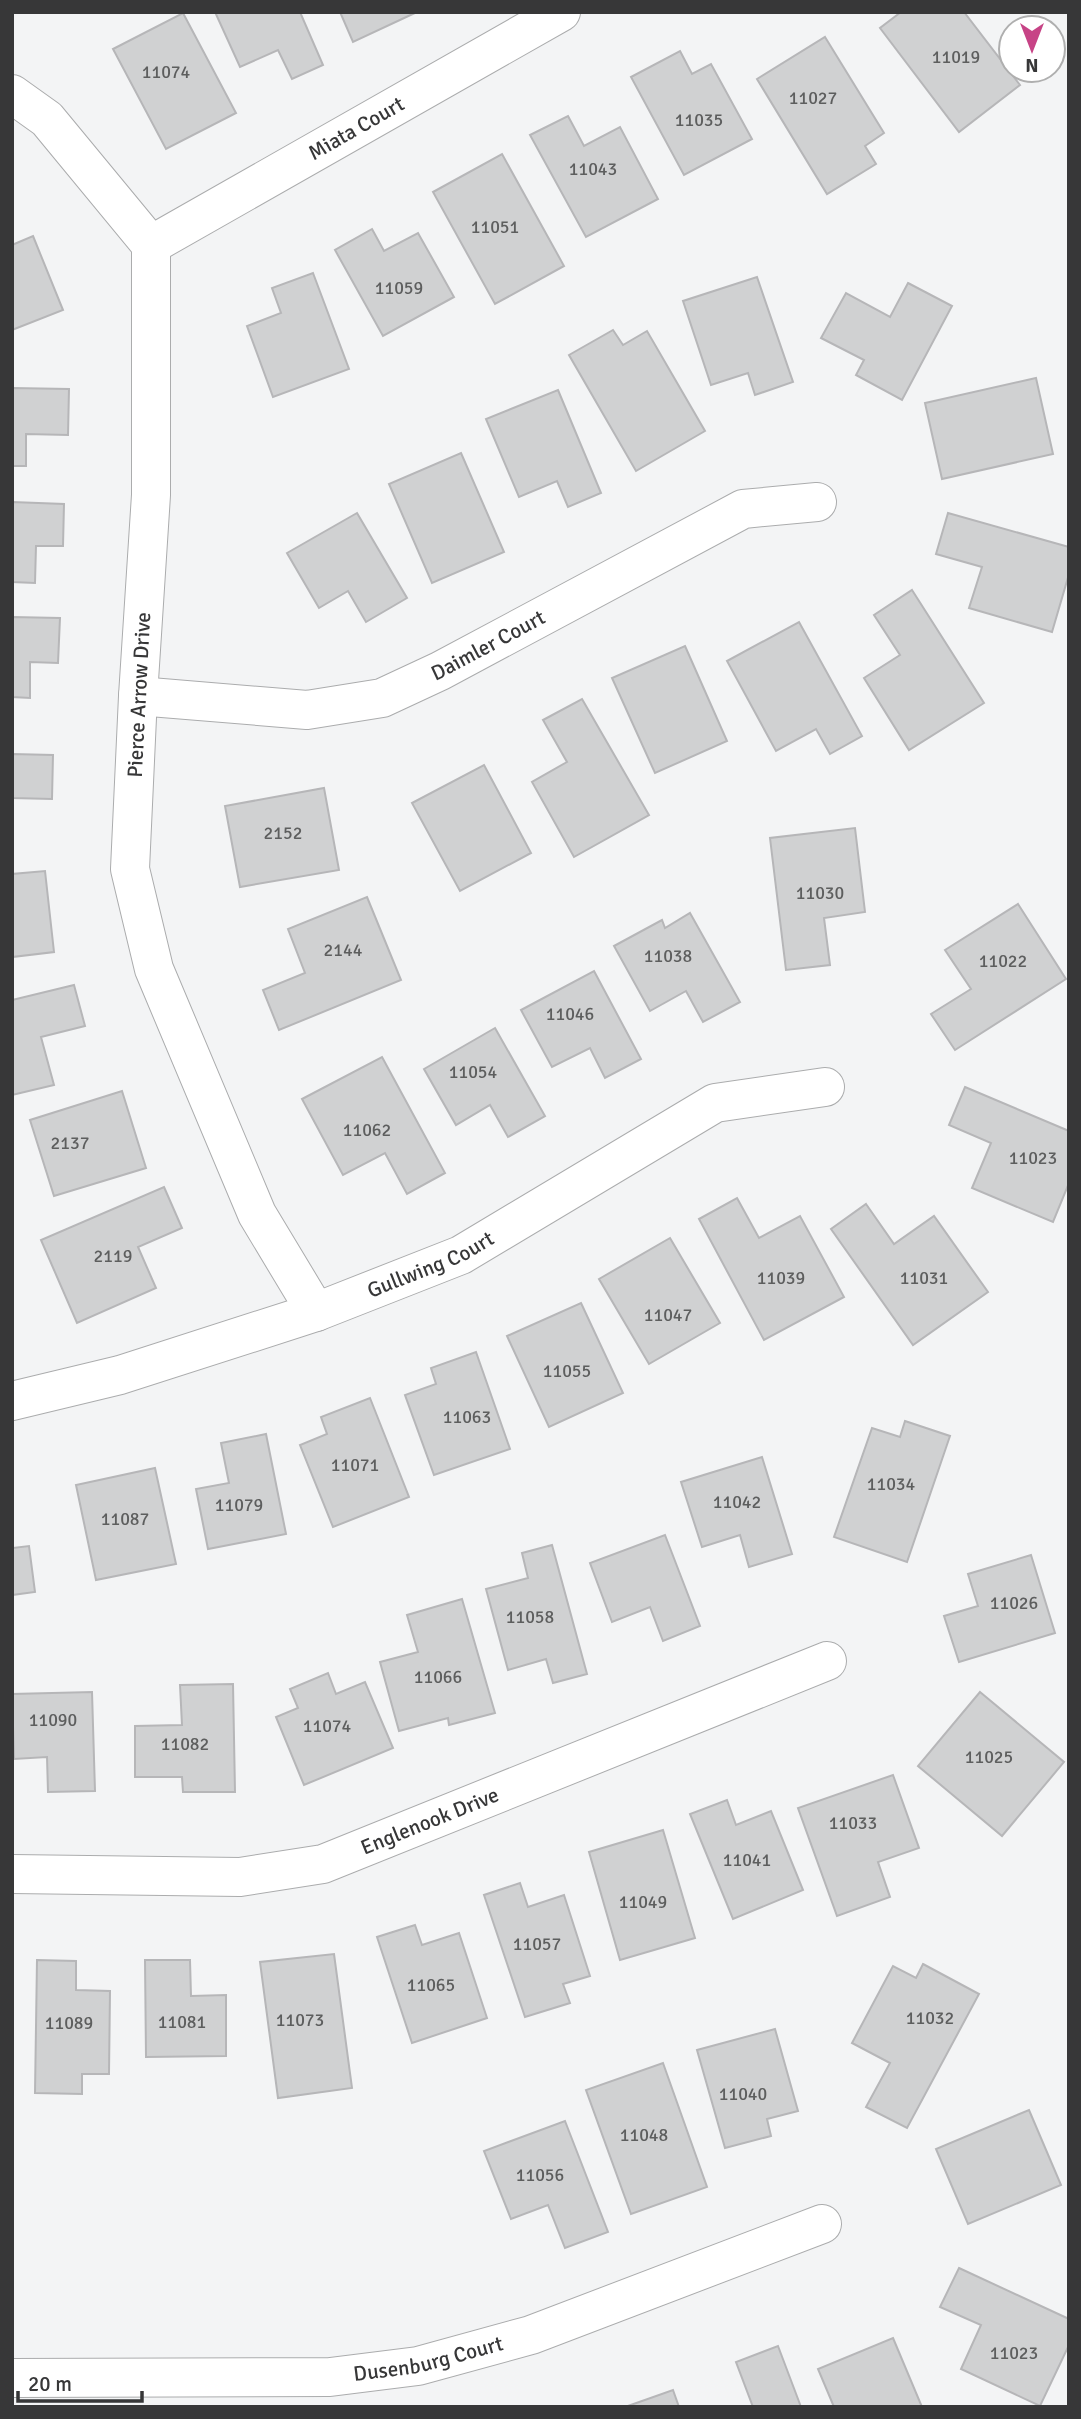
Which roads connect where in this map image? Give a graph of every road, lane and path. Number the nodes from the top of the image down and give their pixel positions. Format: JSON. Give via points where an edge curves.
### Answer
{"nodes":[{"id":1,"x":561,"y":12,"type":"edge"},
{"id":2,"x":12,"y":94,"type":"edge"},
{"id":3,"x":151,"y":245,"type":"junction"},
{"id":4,"x":817,"y":502,"type":"dead end"},
{"id":5,"x":138,"y":696,"type":"junction"},
{"id":6,"x":825,"y":1087,"type":"dead end"},
{"id":7,"x":316,"y":1312,"type":"junction"},
{"id":8,"x":12,"y":1401,"type":"edge"},
{"id":9,"x":827,"y":1661,"type":"dead end"},
{"id":10,"x":12,"y":1874,"type":"edge"},
{"id":11,"x":822,"y":2224,"type":"dead end"},
{"id":12,"x":12,"y":2378,"type":"edge"}],
"edges":[{"from":1,"to":3,"type":"street","name":"Miata Court"},
{"from":2,"to":3,"type":"street","via":[[47,119]]},
{"from":3,"to":5,"type":"street","name":"Pierce Arrow Drive","via":[[151,495]]},
{"from":4,"to":5,"type":"street","name":"Daimler Court","via":[[743,509],[382,698],[307,710]]},
{"from":5,"to":7,"type":"street","name":"Pierce Arrow Drive","via":[[130,869],[154,970],[257,1214]]},
{"from":6,"to":7,"type":"street","name":"Gullwing Court","via":[[715,1103],[461,1255]]},
{"from":7,"to":8,"type":"street","name":"Gullwing Court","via":[[120,1376]]},
{"from":9,"to":10,"type":"street","name":"Englenook Drive","via":[[323,1864],[240,1877]]},
{"from":11,"to":12,"type":"street","name":"Dusenburg Court","via":[[531,2335],[418,2366],[330,2377]]}]}
